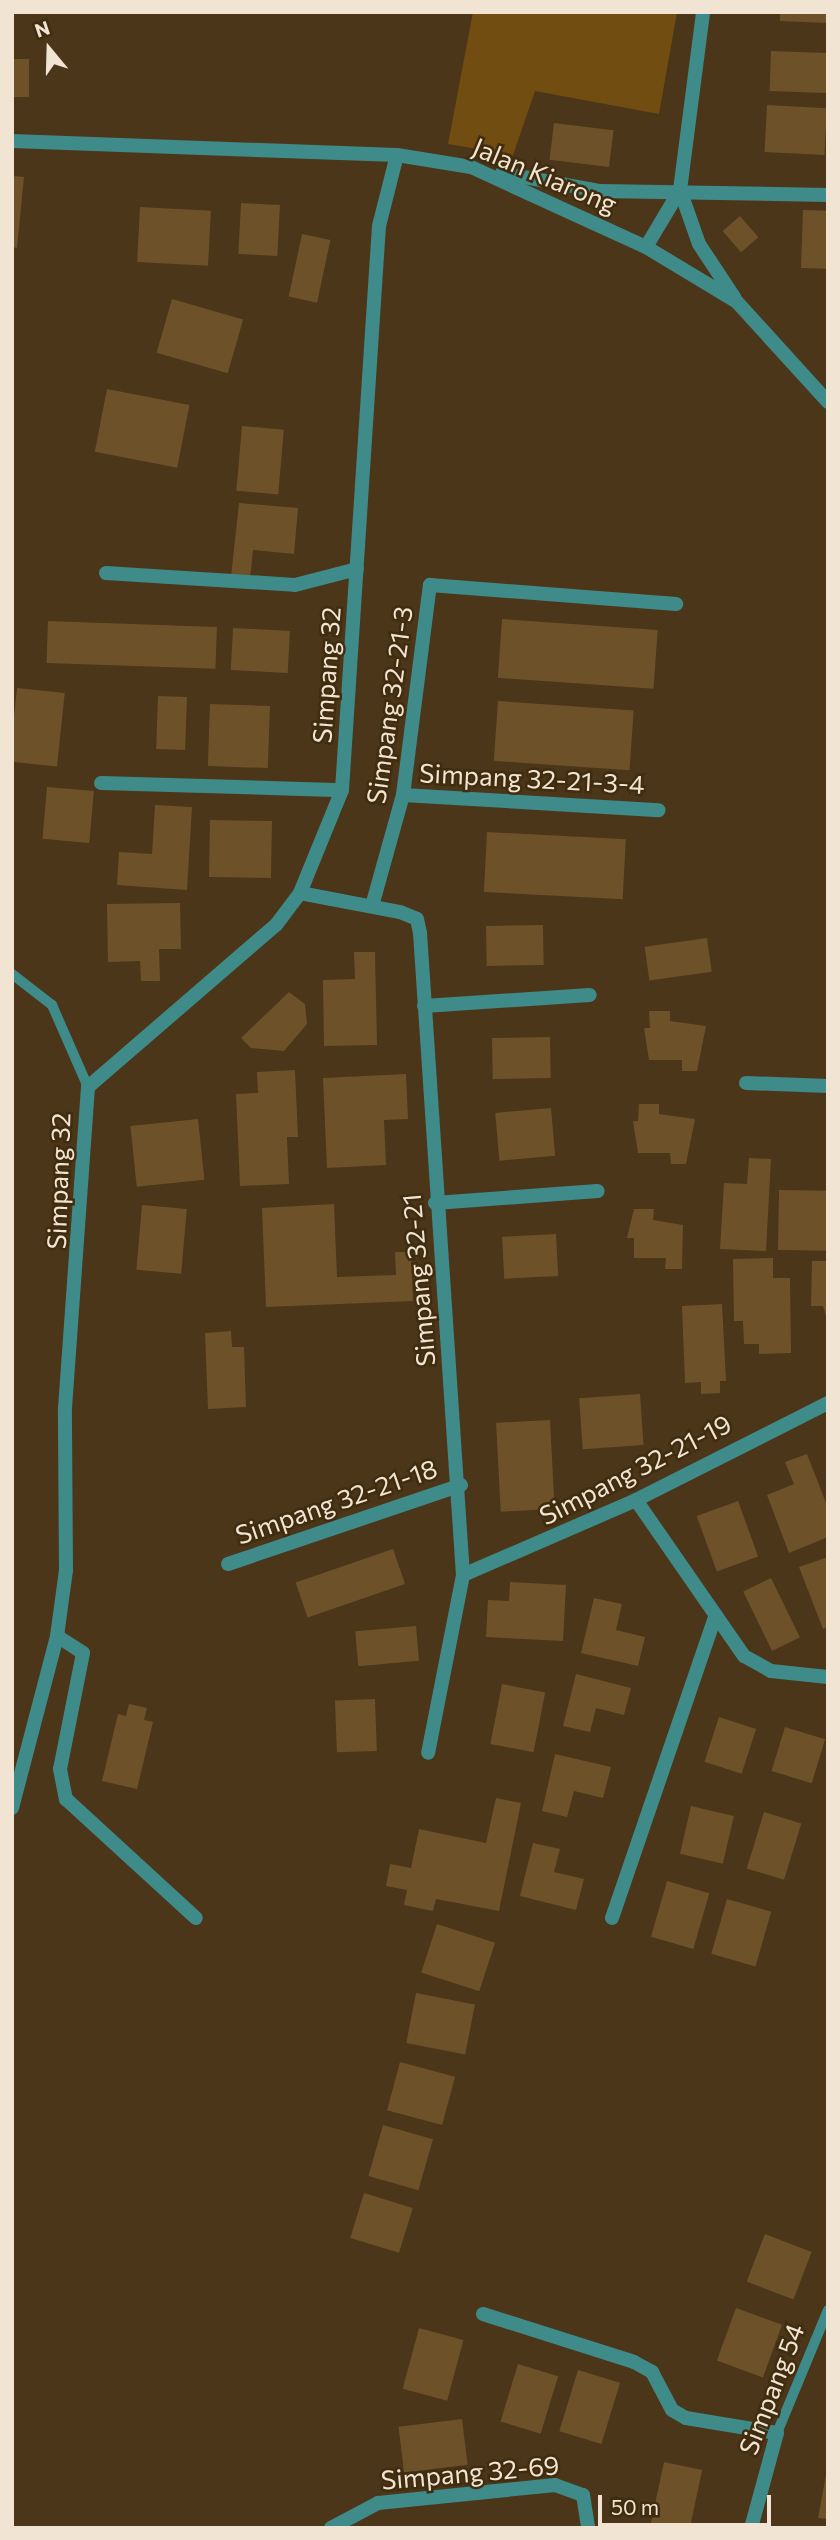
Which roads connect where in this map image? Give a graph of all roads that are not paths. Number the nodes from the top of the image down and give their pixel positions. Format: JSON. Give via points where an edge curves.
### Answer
{"nodes":[{"id":1,"x":703,"y":12,"type":"edge"},
{"id":2,"x":12,"y":141,"type":"edge"},
{"id":3,"x":397,"y":155,"type":"junction"},
{"id":4,"x":471,"y":167,"type":"junction"},
{"id":5,"x":680,"y":190,"type":"junction"},
{"id":6,"x":828,"y":195,"type":"edge"},
{"id":7,"x":646,"y":247,"type":"junction"},
{"id":8,"x":737,"y":302,"type":"junction"},
{"id":9,"x":828,"y":402,"type":"edge"},
{"id":10,"x":357,"y":569,"type":"junction"},
{"id":11,"x":106,"y":573,"type":"dead end"},
{"id":12,"x":676,"y":604,"type":"dead end"},
{"id":13,"x":101,"y":783,"type":"dead end"},
{"id":14,"x":342,"y":790,"type":"junction"},
{"id":15,"x":403,"y":795,"type":"junction"},
{"id":16,"x":659,"y":810,"type":"dead end"},
{"id":17,"x":300,"y":893,"type":"junction"},
{"id":18,"x":372,"y":906,"type":"junction"},
{"id":19,"x":12,"y":974,"type":"edge"},
{"id":20,"x":590,"y":995,"type":"dead end"},
{"id":21,"x":424,"y":1006,"type":"junction"},
{"id":22,"x":746,"y":1083,"type":"dead end"},
{"id":23,"x":828,"y":1086,"type":"edge"},
{"id":24,"x":88,"y":1087,"type":"junction"},
{"id":25,"x":598,"y":1191,"type":"dead end"},
{"id":26,"x":435,"y":1203,"type":"junction"},
{"id":27,"x":828,"y":1403,"type":"edge"},
{"id":28,"x":461,"y":1485,"type":"junction"},
{"id":29,"x":636,"y":1500,"type":"junction"},
{"id":30,"x":228,"y":1564,"type":"dead end"},
{"id":31,"x":463,"y":1575,"type":"junction"},
{"id":32,"x":716,"y":1615,"type":"junction"},
{"id":33,"x":57,"y":1636,"type":"junction"},
{"id":34,"x":828,"y":1676,"type":"edge"},
{"id":35,"x":428,"y":1753,"type":"dead end"},
{"id":36,"x":12,"y":1808,"type":"edge"},
{"id":37,"x":196,"y":1918,"type":"dead end"},
{"id":38,"x":612,"y":1918,"type":"dead end"},
{"id":39,"x":828,"y":2310,"type":"edge"},
{"id":40,"x":483,"y":2314,"type":"dead end"},
{"id":41,"x":777,"y":2433,"type":"junction"},
{"id":42,"x":331,"y":2528,"type":"edge"},
{"id":43,"x":588,"y":2528,"type":"edge"},
{"id":44,"x":751,"y":2528,"type":"edge"}],
"edges":[{"from":1,"to":5,"type":"street"},
{"from":2,"to":3,"type":"street","name":"Jalan Kiarong"},
{"from":3,"to":4,"type":"street","name":"Jalan Kiarong"},
{"from":3,"to":10,"type":"street","name":"Simpang 32","via":[[379,226]]},
{"from":4,"to":5,"type":"street","via":[[600,191]]},
{"from":4,"to":7,"type":"street","name":"Jalan Kiarong"},
{"from":5,"to":6,"type":"street"},
{"from":5,"to":7,"type":"street"},
{"from":5,"to":8,"type":"street","via":[[699,244]]},
{"from":7,"to":8,"type":"street","name":"Jalan Kiarong"},
{"from":8,"to":9,"type":"street","name":"Jalan Kiarong"},
{"from":10,"to":11,"type":"street","name":"Simpang 32","via":[[295,585]]},
{"from":10,"to":14,"type":"street","name":"Simpang 32"},
{"from":12,"to":15,"type":"street","name":"Simpang 32-21-3","via":[[430,585]]},
{"from":13,"to":14,"type":"street"},
{"from":14,"to":17,"type":"street","name":"Simpang 32"},
{"from":15,"to":16,"type":"street","name":"Simpang 32-21-3-4"},
{"from":15,"to":18,"type":"street","name":"Simpang 32-21-3"},
{"from":17,"to":18,"type":"street","name":"Simpang 32-21"},
{"from":17,"to":24,"type":"street","name":"Simpang 32","via":[[276,925]]},
{"from":18,"to":21,"type":"street","name":"Simpang 32-21","via":[[417,919]]},
{"from":19,"to":24,"type":"lane","via":[[52,1005]]},
{"from":20,"to":21,"type":"street"},
{"from":21,"to":26,"type":"street","name":"Simpang 32-21"},
{"from":22,"to":23,"type":"street"},
{"from":24,"to":33,"type":"street","name":"Simpang 32","via":[[65,1409],[66,1570]]},
{"from":25,"to":26,"type":"street"},
{"from":26,"to":28,"type":"street","name":"Simpang 32-21"},
{"from":27,"to":29,"type":"street","name":"Simpang 32-21-19"},
{"from":28,"to":30,"type":"street","name":"Simpang 32-21-18"},
{"from":28,"to":31,"type":"street","name":"Simpang 32-21"},
{"from":29,"to":31,"type":"street","name":"Simpang 32-21-19"},
{"from":29,"to":32,"type":"street"},
{"from":31,"to":35,"type":"street","name":"Simpang 32-21"},
{"from":32,"to":34,"type":"street","via":[[755,1665]]},
{"from":32,"to":38,"type":"street"},
{"from":33,"to":36,"type":"street","name":"Simpang 32"},
{"from":33,"to":37,"type":"street","via":[[83,1653],[60,1769],[66,1799]]},
{"from":39,"to":41,"type":"lane","name":"Simpang 54"},
{"from":40,"to":41,"type":"street","via":[[634,2362],[652,2372],[672,2410],[686,2418]]},
{"from":41,"to":44,"type":"street","name":"Simpang 54"},
{"from":42,"to":43,"type":"street","name":"Simpang 32-69","via":[[377,2503],[555,2485],[583,2495]]}]}
